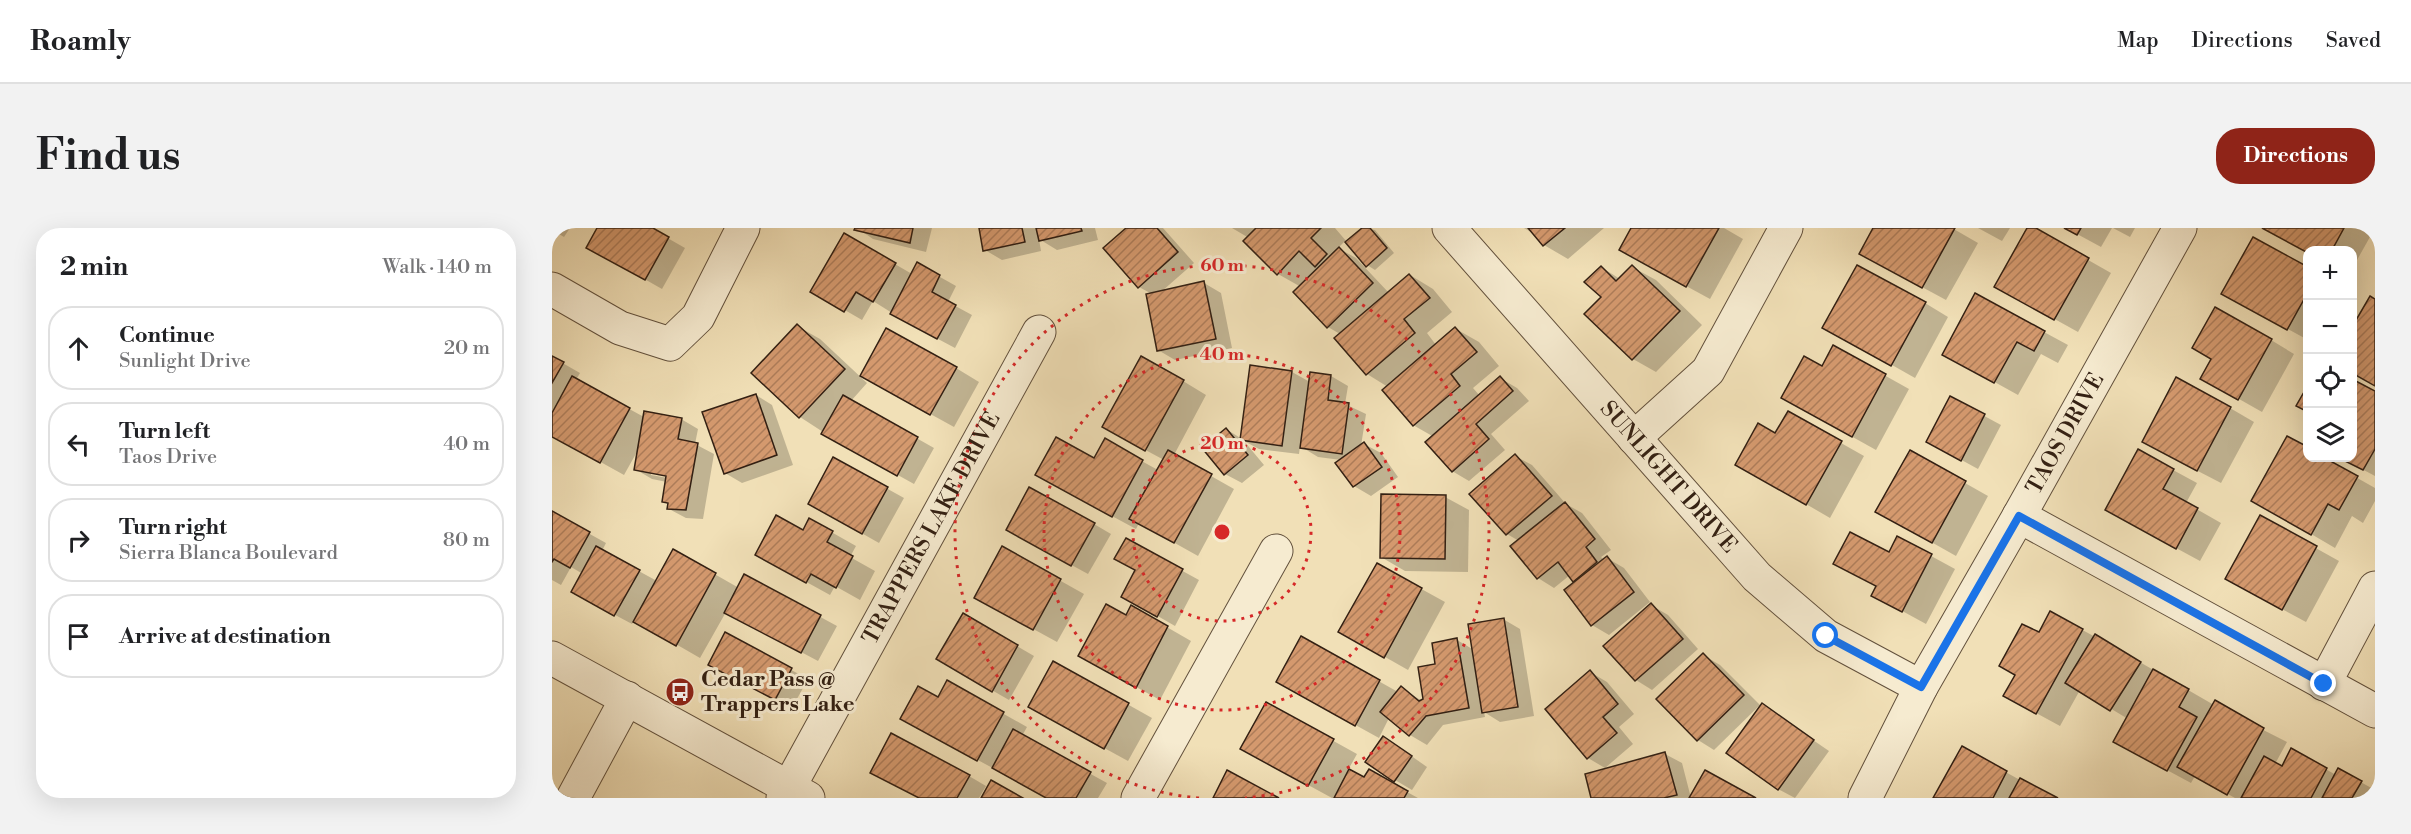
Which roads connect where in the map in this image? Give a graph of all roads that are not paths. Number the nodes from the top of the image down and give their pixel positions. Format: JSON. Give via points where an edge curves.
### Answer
{"nodes":[{"id":1,"x":743,"y":228,"type":"edge"},
{"id":2,"x":1449,"y":228,"type":"edge"},
{"id":3,"x":1786,"y":228,"type":"edge"},
{"id":4,"x":2180,"y":228,"type":"edge"},
{"id":5,"x":552,"y":289,"type":"edge"},
{"id":6,"x":1040,"y":332,"type":"dead end"},
{"id":7,"x":1634,"y":438,"type":"junction"},
{"id":8,"x":2019,"y":516,"type":"junction"},
{"id":9,"x":1276,"y":551,"type":"dead end"},
{"id":10,"x":2375,"y":588,"type":"edge"},
{"id":11,"x":552,"y":658,"type":"edge"},
{"id":12,"x":2324,"y":684,"type":"junction"},
{"id":13,"x":1921,"y":687,"type":"junction"},
{"id":14,"x":627,"y":698,"type":"junction"},
{"id":15,"x":2375,"y":711,"type":"edge"},
{"id":16,"x":794,"y":795,"type":"edge"},
{"id":17,"x":573,"y":798,"type":"edge"},
{"id":18,"x":1138,"y":798,"type":"edge"},
{"id":19,"x":1865,"y":798,"type":"edge"}],
"edges":[{"from":1,"to":5,"type":"street","via":[[698,317],[670,344],[620,328]]},
{"from":2,"to":7,"type":"street","name":"SUNLIGHT DRIVE"},
{"from":3,"to":7,"type":"street","via":[[1708,371]]},
{"from":4,"to":8,"type":"street","name":"TAOS DRIVE"},
{"from":6,"to":16,"type":"street","name":"TRAPPERS LAKE DRIVE"},
{"from":7,"to":13,"type":"street","name":"SUNLIGHT DRIVE","via":[[1757,577],[1826,636]]},
{"from":8,"to":12,"type":"street"},
{"from":8,"to":13,"type":"street","name":"TAOS DRIVE"},
{"from":9,"to":18,"type":"street"},
{"from":10,"to":12,"type":"street"},
{"from":11,"to":14,"type":"street"},
{"from":12,"to":15,"type":"street"},
{"from":13,"to":19,"type":"street","name":"TAOS DRIVE"},
{"from":14,"to":16,"type":"street"},
{"from":14,"to":17,"type":"street"}]}
